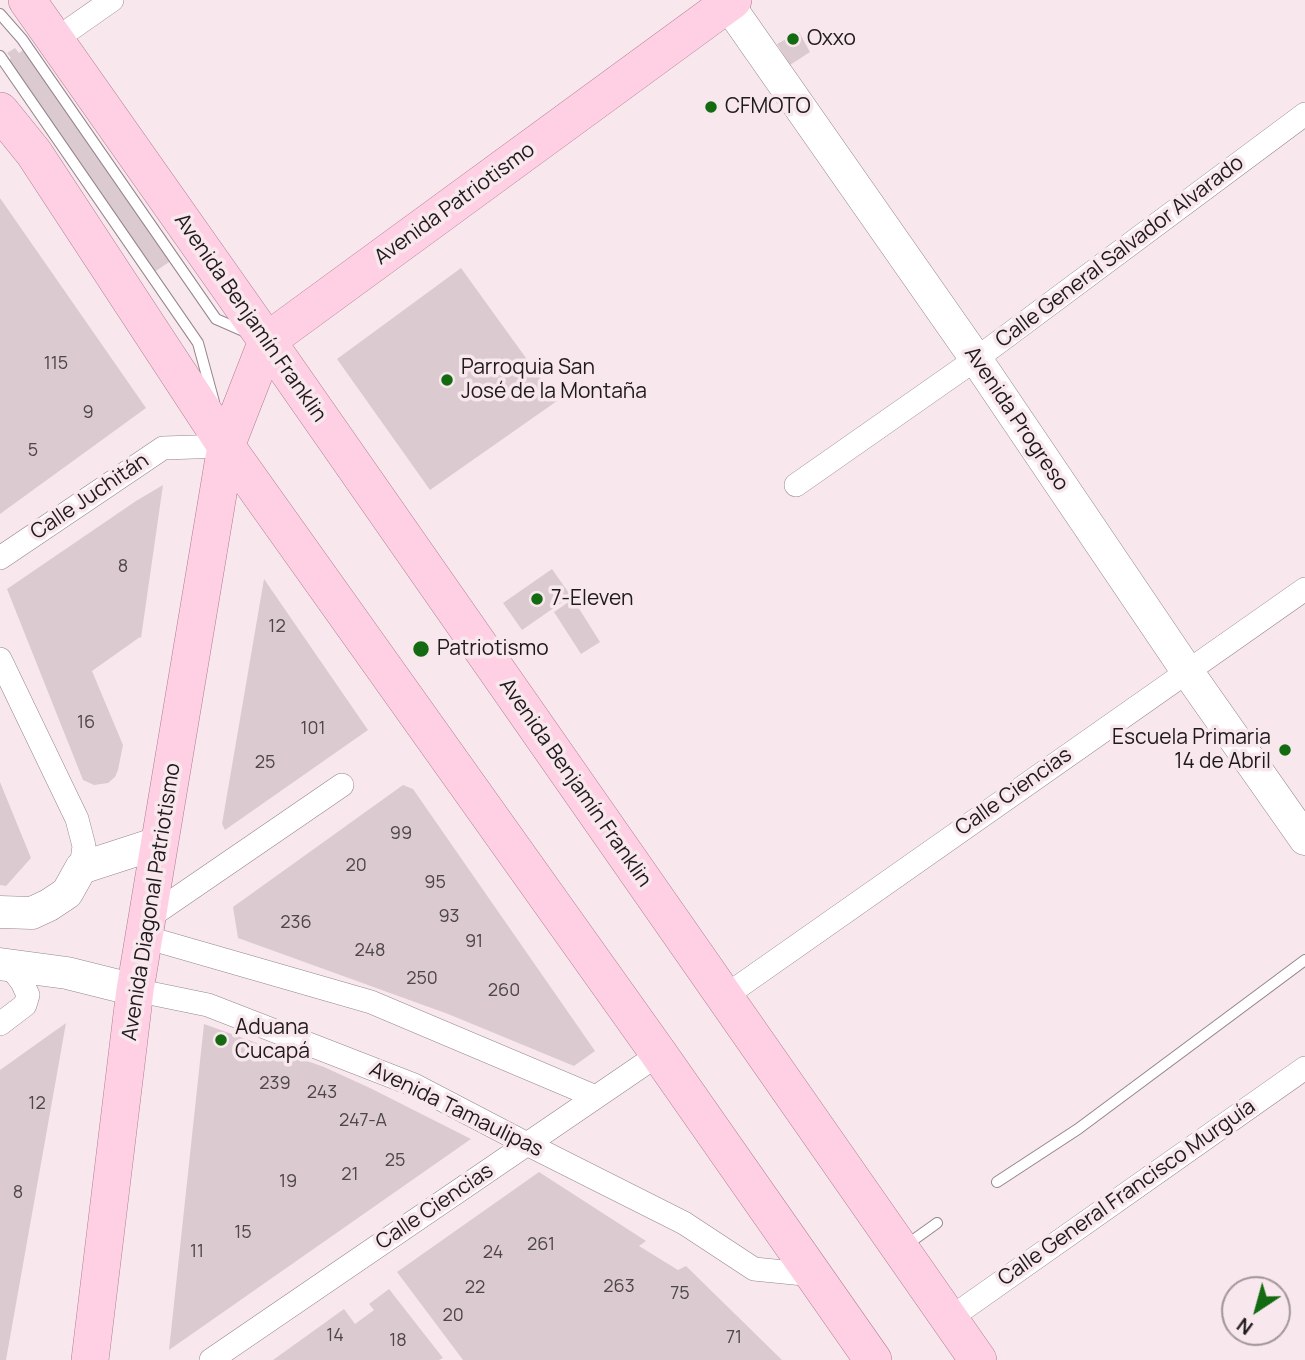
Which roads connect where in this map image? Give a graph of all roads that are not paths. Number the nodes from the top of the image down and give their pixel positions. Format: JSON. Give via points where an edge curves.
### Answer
{"nodes":[{"id":1,"x":27,"y":0,"type":"edge"},
{"id":2,"x":111,"y":0,"type":"edge"},
{"id":3,"x":729,"y":1,"type":"edge"},
{"id":4,"x":0,"y":14,"type":"edge"},
{"id":5,"x":55,"y":40,"type":"junction"},
{"id":6,"x":0,"y":56,"type":"edge"},
{"id":7,"x":0,"y":111,"type":"edge"},
{"id":8,"x":1305,"y":114,"type":"edge"},
{"id":9,"x":267,"y":341,"type":"junction"},
{"id":10,"x":976,"y":359,"type":"junction"},
{"id":11,"x":226,"y":446,"type":"junction"},
{"id":12,"x":796,"y":485,"type":"dead end"},
{"id":13,"x":0,"y":558,"type":"edge"},
{"id":14,"x":1305,"y":589,"type":"edge"},
{"id":15,"x":0,"y":659,"type":"edge"},
{"id":16,"x":1187,"y":671,"type":"junction"},
{"id":17,"x":342,"y":785,"type":"dead end"},
{"id":18,"x":1305,"y":839,"type":"edge"},
{"id":19,"x":161,"y":842,"type":"junction"},
{"id":20,"x":82,"y":868,"type":"junction"},
{"id":21,"x":7,"y":913,"type":"edge"},
{"id":22,"x":146,"y":928,"type":"junction"},
{"id":23,"x":1305,"y":960,"type":"edge"},
{"id":24,"x":4,"y":964,"type":"edge"},
{"id":25,"x":135,"y":990,"type":"junction"},
{"id":26,"x":724,"y":997,"type":"junction"},
{"id":27,"x":0,"y":1024,"type":"edge"},
{"id":28,"x":659,"y":1054,"type":"junction"},
{"id":29,"x":1305,"y":1068,"type":"edge"},
{"id":30,"x":596,"y":1097,"type":"junction"},
{"id":31,"x":527,"y":1144,"type":"junction"},
{"id":32,"x":997,"y":1182,"type":"dead end"},
{"id":33,"x":937,"y":1223,"type":"dead end"},
{"id":34,"x":900,"y":1249,"type":"junction"},
{"id":35,"x":814,"y":1275,"type":"junction"},
{"id":36,"x":949,"y":1318,"type":"junction"},
{"id":37,"x":90,"y":1360,"type":"edge"},
{"id":38,"x":211,"y":1360,"type":"edge"},
{"id":39,"x":873,"y":1360,"type":"edge"},
{"id":40,"x":978,"y":1360,"type":"edge"}],
"edges":[{"from":1,"to":5,"type":"main road","name":"Avenida Benjamín Franklin"},
{"from":2,"to":5,"type":"street"},
{"from":3,"to":9,"type":"main road","name":"Avenida Patriotismo"},
{"from":3,"to":10,"type":"street","name":"Avenida Progreso"},
{"from":4,"to":9,"type":"lane","via":[[22,39],[216,319]]},
{"from":5,"to":9,"type":"main road","name":"Avenida Benjamín Franklin"},
{"from":6,"to":11,"type":"lane","via":[[198,343]]},
{"from":7,"to":11,"type":"main road","via":[[34,153]]},
{"from":8,"to":10,"type":"street","name":"Calle General Salvador Alvarado"},
{"from":9,"to":11,"type":"main road"},
{"from":9,"to":26,"type":"main road","name":"Avenida Benjamín Franklin"},
{"from":10,"to":12,"type":"street","name":"Calle General Salvador Alvarado"},
{"from":10,"to":16,"type":"street","name":"Avenida Progreso"},
{"from":11,"to":13,"type":"street","name":"Calle Juchitán","via":[[163,449]]},
{"from":11,"to":19,"type":"main road","name":"Avenida Diagonal Patriotismo"},
{"from":11,"to":28,"type":"main road"},
{"from":14,"to":16,"type":"street","name":"Calle Ciencias"},
{"from":15,"to":20,"type":"street","via":[[77,819],[84,846]]},
{"from":16,"to":18,"type":"street","name":"Avenida Progreso"},
{"from":16,"to":26,"type":"street","name":"Calle Ciencias"},
{"from":17,"to":22,"type":"street"},
{"from":19,"to":20,"type":"street"},
{"from":19,"to":22,"type":"main road","name":"Avenida Diagonal Patriotismo"},
{"from":20,"to":21,"type":"street","via":[[58,899],[32,913]]},
{"from":21,"to":24,"type":"street"},
{"from":22,"to":25,"type":"main road","name":"Avenida Diagonal Patriotismo"},
{"from":22,"to":30,"type":"street","via":[[371,1002]]},
{"from":23,"to":32,"type":"lane","via":[[1078,1129]]},
{"from":24,"to":25,"type":"street","name":"Avenida Tamaulipas"},
{"from":24,"to":27,"type":"street","via":[[28,995],[25,1005]]},
{"from":25,"to":31,"type":"street","name":"Avenida Tamaulipas","via":[[208,1005],[414,1085]]},
{"from":25,"to":37,"type":"main road","name":"Avenida Diagonal Patriotismo"},
{"from":26,"to":34,"type":"main road","name":"Avenida Benjamín Franklin"},
{"from":28,"to":30,"type":"street","name":"Calle Ciencias"},
{"from":28,"to":35,"type":"main road"},
{"from":29,"to":36,"type":"street","name":"Calle General Francisco Murguía"},
{"from":30,"to":31,"type":"street","name":"Calle Ciencias"},
{"from":31,"to":35,"type":"street","name":"Avenida Tamaulipas","via":[[684,1223],[754,1269]]},
{"from":31,"to":38,"type":"street","name":"Calle Ciencias"},
{"from":33,"to":34,"type":"lane"},
{"from":34,"to":36,"type":"main road","name":"Avenida Benjamín Franklin"},
{"from":35,"to":39,"type":"main road"},
{"from":36,"to":40,"type":"main road","name":"Avenida Benjamín Franklin"}]}
